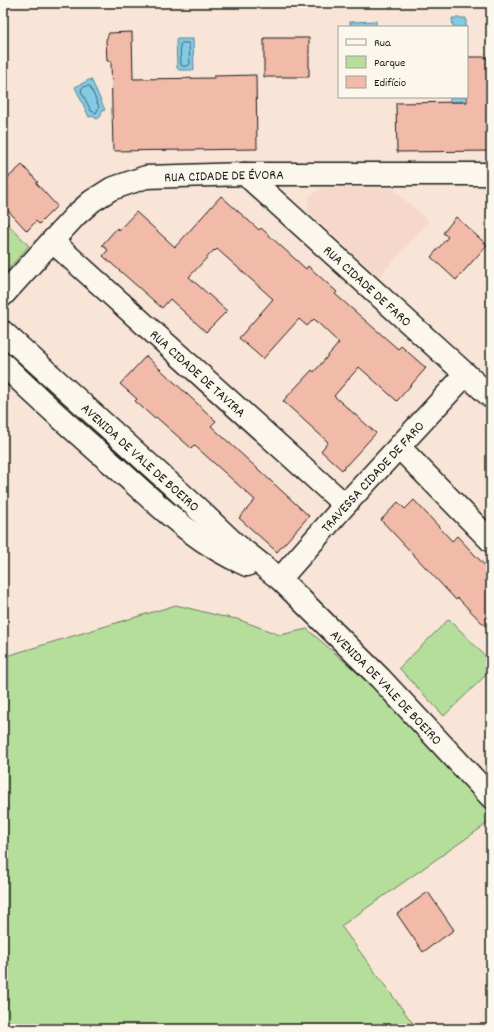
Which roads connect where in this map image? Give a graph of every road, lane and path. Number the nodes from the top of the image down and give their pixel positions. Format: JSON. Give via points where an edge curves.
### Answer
{"nodes":[{"id":1,"x":246,"y":174,"type":"junction"},
{"id":2,"x":491,"y":174,"type":"edge"},
{"id":3,"x":52,"y":241,"type":"junction"},
{"id":4,"x":3,"y":295,"type":"edge"},
{"id":5,"x":3,"y":332,"type":"edge"},
{"id":6,"x":3,"y":364,"type":"edge"},
{"id":7,"x":466,"y":374,"type":"junction"},
{"id":8,"x":491,"y":397,"type":"edge"},
{"id":9,"x":399,"y":447,"type":"junction"},
{"id":10,"x":345,"y":504,"type":"junction"},
{"id":11,"x":491,"y":541,"type":"edge"},
{"id":12,"x":280,"y":579,"type":"junction"},
{"id":13,"x":491,"y":797,"type":"edge"}],
"edges":[{"from":1,"to":2,"type":"street","name":"RUA CIDADE DE ÉVORA"},
{"from":1,"to":3,"type":"street","name":"RUA CIDADE DE ÉVORA","via":[[146,177],[128,182],[92,201]]},
{"from":1,"to":7,"type":"street","name":"RUA CIDADE DE FARO"},
{"from":3,"to":4,"type":"street","name":"RUA CIDADE DE ÉVORA"},
{"from":3,"to":10,"type":"street","name":"RUA CIDADE DE TAVIRA"},
{"from":5,"to":12,"type":"street","name":"AVENIDA DE VALE DE BOEIRO","via":[[234,543]]},
{"from":6,"to":12,"type":"street","name":"AVENIDA DE VALE DE BOEIRO","via":[[181,526],[232,559]]},
{"from":7,"to":8,"type":"street","name":"RUA CIDADE DE FARO"},
{"from":7,"to":9,"type":"street","name":"TRAVESSA CIDADE DE FARO"},
{"from":9,"to":10,"type":"street","name":"TRAVESSA CIDADE DE FARO"},
{"from":9,"to":11,"type":"street"},
{"from":10,"to":12,"type":"street","name":"TRAVESSA CIDADE DE FARO"},
{"from":12,"to":13,"type":"street","name":"AVENIDA DE VALE DE BOEIRO","via":[[380,678]]}]}
